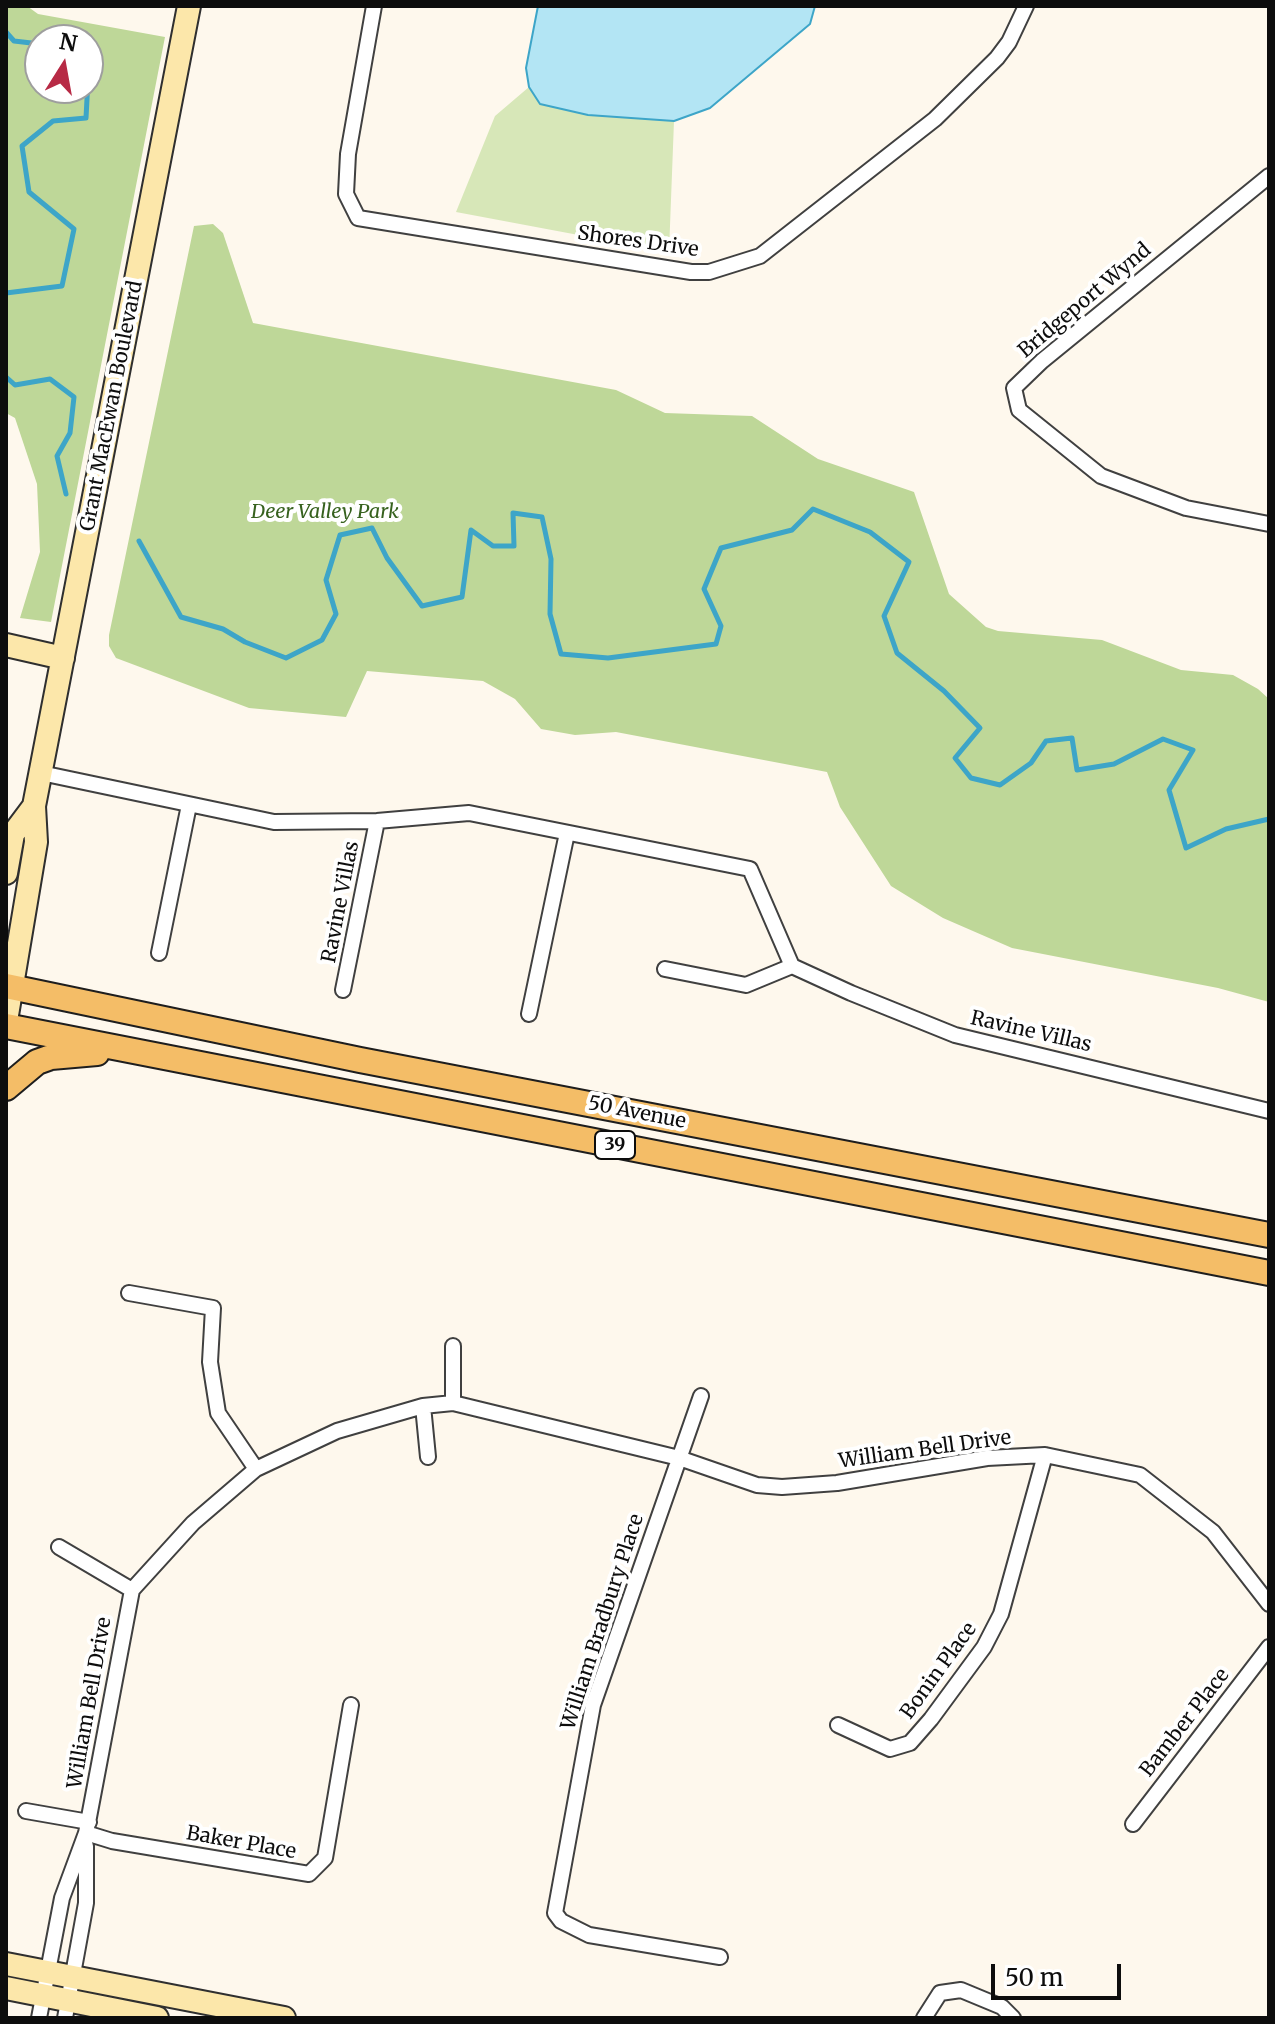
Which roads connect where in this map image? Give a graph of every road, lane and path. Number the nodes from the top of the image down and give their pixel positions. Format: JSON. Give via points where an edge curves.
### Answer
{"nodes":[{"id":1,"x":189,"y":6,"type":"edge"},
{"id":2,"x":374,"y":6,"type":"edge"},
{"id":3,"x":1026,"y":6,"type":"edge"},
{"id":4,"x":1269,"y":176,"type":"edge"},
{"id":5,"x":1269,"y":524,"type":"edge"},
{"id":6,"x":6,"y":645,"type":"edge"},
{"id":7,"x":63,"y":658,"type":"junction"},
{"id":8,"x":41,"y":773,"type":"junction"},
{"id":9,"x":189,"y":805,"type":"junction"},
{"id":10,"x":34,"y":806,"type":"junction"},
{"id":11,"x":377,"y":821,"type":"junction"},
{"id":12,"x":567,"y":833,"type":"junction"},
{"id":13,"x":6,"y":873,"type":"edge"},
{"id":14,"x":159,"y":953,"type":"dead end"},
{"id":15,"x":792,"y":966,"type":"junction"},
{"id":16,"x":665,"y":969,"type":"dead end"},
{"id":17,"x":9,"y":986,"type":"edge"},
{"id":18,"x":343,"y":990,"type":"dead end"},
{"id":19,"x":529,"y":1014,"type":"dead end"},
{"id":20,"x":6,"y":1024,"type":"edge"},
{"id":21,"x":132,"y":1051,"type":"junction"},
{"id":22,"x":6,"y":1088,"type":"edge"},
{"id":23,"x":1269,"y":1111,"type":"edge"},
{"id":24,"x":1269,"y":1235,"type":"edge"},
{"id":25,"x":1269,"y":1273,"type":"edge"},
{"id":26,"x":129,"y":1293,"type":"dead end"},
{"id":27,"x":453,"y":1346,"type":"dead end"},
{"id":28,"x":701,"y":1396,"type":"dead end"},
{"id":29,"x":453,"y":1403,"type":"junction"},
{"id":30,"x":423,"y":1406,"type":"junction"},
{"id":31,"x":1045,"y":1455,"type":"junction"},
{"id":32,"x":428,"y":1457,"type":"dead end"},
{"id":33,"x":679,"y":1458,"type":"junction"},
{"id":34,"x":256,"y":1469,"type":"junction"},
{"id":35,"x":59,"y":1547,"type":"dead end"},
{"id":36,"x":132,"y":1590,"type":"junction"},
{"id":37,"x":1269,"y":1604,"type":"edge"},
{"id":38,"x":1269,"y":1647,"type":"edge"},
{"id":39,"x":351,"y":1705,"type":"dead end"},
{"id":40,"x":838,"y":1725,"type":"dead end"},
{"id":41,"x":26,"y":1811,"type":"dead end"},
{"id":42,"x":1133,"y":1824,"type":"dead end"},
{"id":43,"x":88,"y":1828,"type":"junction"},
{"id":44,"x":720,"y":1957,"type":"dead end"},
{"id":45,"x":6,"y":1964,"type":"edge"},
{"id":46,"x":48,"y":1972,"type":"junction"},
{"id":47,"x":74,"y":1977,"type":"junction"},
{"id":48,"x":6,"y":1988,"type":"edge"},
{"id":49,"x":41,"y":2007,"type":"edge"},
{"id":50,"x":67,"y":2010,"type":"edge"},
{"id":51,"x":157,"y":2018,"type":"edge"},
{"id":52,"x":284,"y":2018,"type":"edge"},
{"id":53,"x":924,"y":2018,"type":"edge"},
{"id":54,"x":1013,"y":2018,"type":"edge"}],
"edges":[{"from":1,"to":7,"type":"main road","name":"Grant MacEwan Boulevard"},
{"from":2,"to":3,"type":"street","name":"Shores Drive","via":[[348,154],[346,194],[358,218],[709,272],[760,256],[935,119],[997,58]]},
{"from":4,"to":5,"type":"street","name":"Bridgeport Wynd","via":[[1014,388],[1019,410],[1101,476],[1186,508]]},
{"from":6,"to":7,"type":"main road"},
{"from":7,"to":8,"type":"main road","name":"Grant MacEwan Boulevard"},
{"from":8,"to":9,"type":"street","name":"Ravine Villas"},
{"from":8,"to":10,"type":"main road","name":"Grant MacEwan Boulevard"},
{"from":9,"to":11,"type":"street","name":"Ravine Villas","via":[[274,822]]},
{"from":9,"to":14,"type":"street"},
{"from":10,"to":13,"type":"main road","name":"Grant MacEwan Boulevard","via":[[13,834]]},
{"from":10,"to":17,"type":"main road","name":"Grant MacEwan Boulevard","via":[[36,842]]},
{"from":11,"to":12,"type":"street","name":"Ravine Villas","via":[[469,813]]},
{"from":11,"to":18,"type":"street","name":"Ravine Villas"},
{"from":12,"to":15,"type":"street","name":"Ravine Villas","via":[[750,869]]},
{"from":12,"to":19,"type":"street"},
{"from":15,"to":16,"type":"street","via":[[746,985]]},
{"from":15,"to":23,"type":"street","name":"Ravine Villas","via":[[955,1035]]},
{"from":17,"to":20,"type":"main road","name":"Grant MacEwan Boulevard"},
{"from":17,"to":24,"type":"main road","name":"50 Avenue","number":"39","via":[[360,1060]]},
{"from":20,"to":21,"type":"main road","name":"50 Avenue","number":"39"},
{"from":21,"to":22,"type":"main road","via":[[51,1057],[23,1071]]},
{"from":21,"to":25,"type":"main road","name":"50 Avenue","number":"39"},
{"from":26,"to":34,"type":"street","via":[[213,1308],[210,1362],[218,1413]]},
{"from":27,"to":29,"type":"street"},
{"from":28,"to":33,"type":"street"},
{"from":29,"to":30,"type":"street","name":"William Bell Drive"},
{"from":29,"to":33,"type":"street","name":"William Bell Drive"},
{"from":30,"to":32,"type":"street"},
{"from":30,"to":34,"type":"street","name":"William Bell Drive","via":[[337,1431]]},
{"from":31,"to":33,"type":"street","name":"William Bell Drive","via":[[987,1458],[782,1487],[739,1480]]},
{"from":31,"to":37,"type":"street","name":"William Bell Drive","via":[[1140,1475],[1213,1532]]},
{"from":31,"to":40,"type":"street","name":"Bonin Place","via":[[1001,1614],[984,1647],[931,1719],[910,1743],[890,1749]]},
{"from":33,"to":44,"type":"street","name":"William Bradbury Place","via":[[593,1705],[555,1913],[589,1935]]},
{"from":34,"to":36,"type":"street","name":"William Bell Drive","via":[[193,1523]]},
{"from":35,"to":36,"type":"street"},
{"from":36,"to":43,"type":"street","name":"William Bell Drive"},
{"from":38,"to":42,"type":"street","name":"Bamber Place"},
{"from":39,"to":43,"type":"street","name":"Baker Place","via":[[325,1858],[309,1874]]},
{"from":41,"to":43,"type":"street"},
{"from":43,"to":46,"type":"street","name":"William Bell Drive","via":[[62,1898]]},
{"from":43,"to":47,"type":"street","name":"William Bell Drive","via":[[86,1903]]},
{"from":45,"to":46,"type":"main road"},
{"from":46,"to":47,"type":"main road"},
{"from":46,"to":49,"type":"street","name":"William Bell Drive"},
{"from":47,"to":50,"type":"street","name":"William Bell Drive"},
{"from":47,"to":52,"type":"main road"},
{"from":48,"to":49,"type":"main road"},
{"from":49,"to":50,"type":"main road"},
{"from":50,"to":51,"type":"main road"},
{"from":53,"to":54,"type":"street","via":[[940,1993],[961,1990],[1002,2007]]}]}
